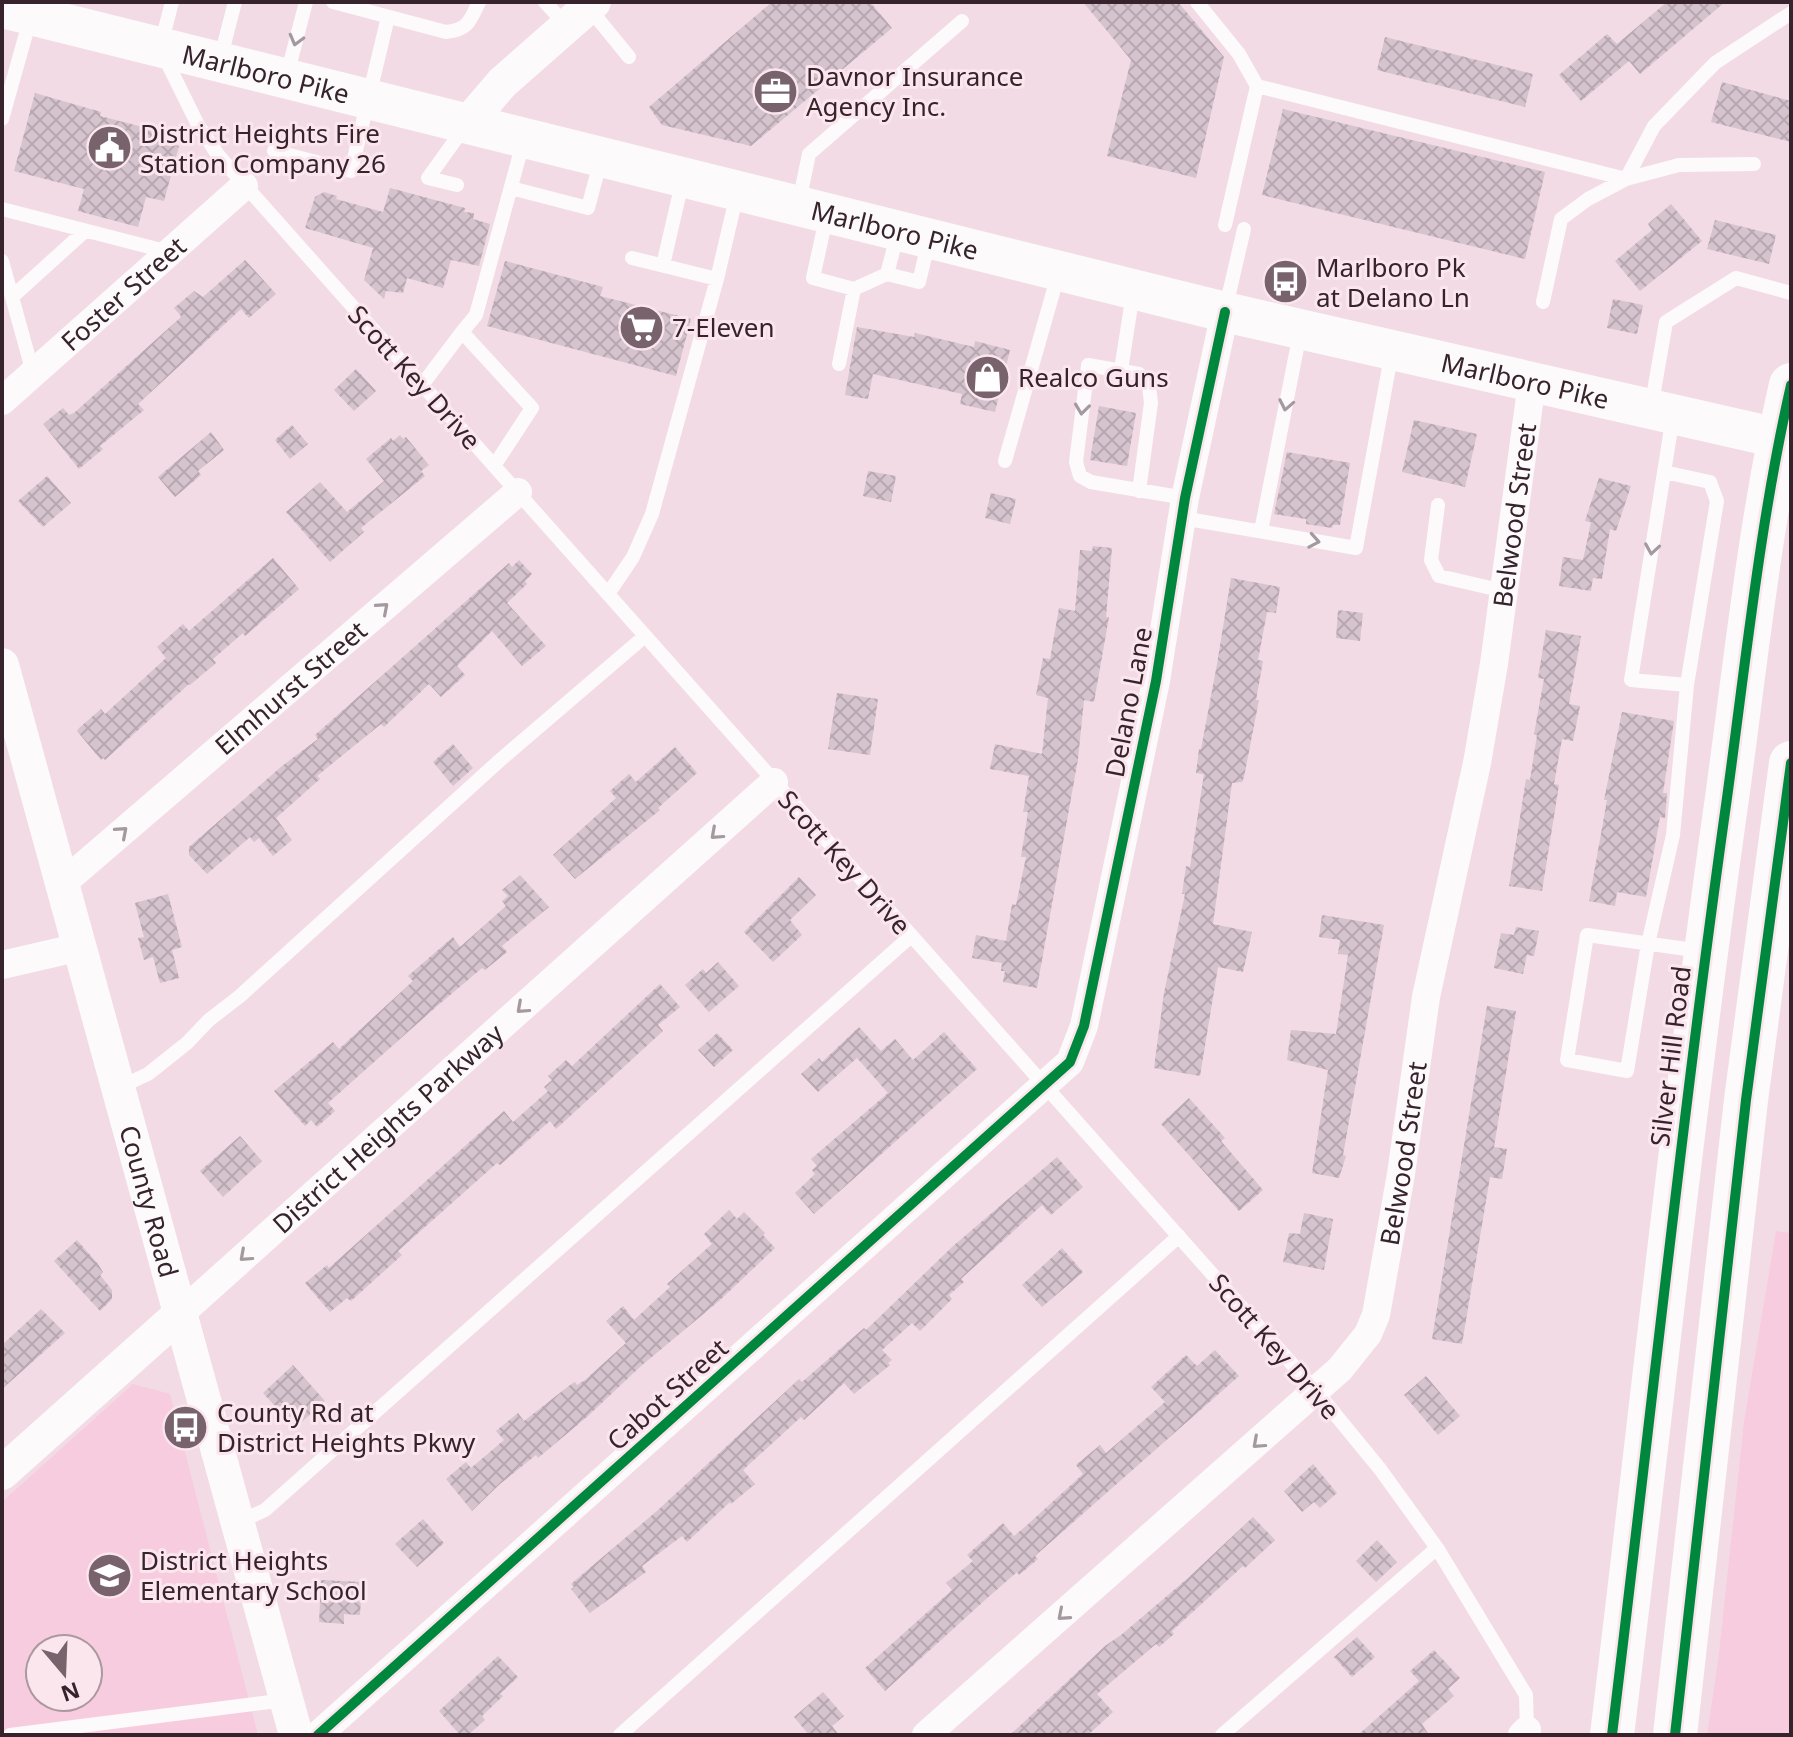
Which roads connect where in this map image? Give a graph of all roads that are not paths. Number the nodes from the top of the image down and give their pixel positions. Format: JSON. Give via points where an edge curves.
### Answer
{"nodes":[{"id":1,"x":172,"y":2,"type":"edge"},
{"id":2,"x":235,"y":2,"type":"edge"},
{"id":3,"x":306,"y":2,"type":"edge"},
{"id":4,"x":333,"y":2,"type":"edge"},
{"id":5,"x":479,"y":2,"type":"edge"},
{"id":6,"x":1197,"y":2,"type":"edge"},
{"id":7,"x":574,"y":10,"type":"edge"},
{"id":8,"x":16,"y":11,"type":"edge"},
{"id":9,"x":1791,"y":13,"type":"edge"},
{"id":10,"x":388,"y":17,"type":"junction"},
{"id":11,"x":962,"y":21,"type":"dead end"},
{"id":12,"x":160,"y":48,"type":"junction"},
{"id":13,"x":629,"y":57,"type":"dead end"},
{"id":14,"x":219,"y":61,"type":"junction"},
{"id":15,"x":286,"y":78,"type":"junction"},
{"id":16,"x":1257,"y":86,"type":"junction"},
{"id":17,"x":369,"y":100,"type":"junction"},
{"id":18,"x":2,"y":119,"type":"edge"},
{"id":19,"x":466,"y":125,"type":"junction"},
{"id":20,"x":524,"y":139,"type":"junction"},
{"id":21,"x":274,"y":151,"type":"dead end"},
{"id":22,"x":601,"y":158,"type":"junction"},
{"id":23,"x":1754,"y":164,"type":"dead end"},
{"id":24,"x":683,"y":178,"type":"junction"},
{"id":25,"x":1626,"y":179,"type":"junction"},
{"id":26,"x":457,"y":185,"type":"dead end"},
{"id":27,"x":244,"y":186,"type":"junction"},
{"id":28,"x":511,"y":188,"type":"junction"},
{"id":29,"x":737,"y":192,"type":"junction"},
{"id":30,"x":2,"y":209,"type":"edge"},
{"id":31,"x":812,"y":210,"type":"junction"},
{"id":32,"x":1225,"y":225,"type":"dead end"},
{"id":33,"x":1244,"y":229,"type":"dead end"},
{"id":34,"x":85,"y":231,"type":"junction"},
{"id":35,"x":914,"y":235,"type":"junction"},
{"id":36,"x":169,"y":253,"type":"junction"},
{"id":37,"x":632,"y":258,"type":"dead end"},
{"id":38,"x":2,"y":261,"type":"edge"},
{"id":39,"x":663,"y":265,"type":"junction"},
{"id":40,"x":1059,"y":271,"type":"junction"},
{"id":41,"x":887,"y":274,"type":"junction"},
{"id":42,"x":717,"y":279,"type":"junction"},
{"id":43,"x":854,"y":289,"type":"junction"},
{"id":44,"x":1134,"y":289,"type":"junction"},
{"id":45,"x":1791,"y":293,"type":"edge"},
{"id":46,"x":12,"y":297,"type":"junction"},
{"id":47,"x":1543,"y":302,"type":"dead end"},
{"id":48,"x":1225,"y":312,"type":"junction"},
{"id":49,"x":1301,"y":329,"type":"junction"},
{"id":50,"x":462,"y":332,"type":"junction"},
{"id":51,"x":1392,"y":350,"type":"junction"},
{"id":52,"x":839,"y":364,"type":"dead end"},
{"id":53,"x":1121,"y":370,"type":"junction"},
{"id":54,"x":33,"y":373,"type":"junction"},
{"id":55,"x":1532,"y":382,"type":"junction"},
{"id":56,"x":422,"y":385,"type":"junction"},
{"id":57,"x":1791,"y":385,"type":"edge"},
{"id":58,"x":2,"y":401,"type":"edge"},
{"id":59,"x":1662,"y":411,"type":"junction"},
{"id":60,"x":1785,"y":439,"type":"edge"},
{"id":61,"x":1005,"y":461,"type":"dead end"},
{"id":62,"x":494,"y":466,"type":"junction"},
{"id":63,"x":1664,"y":472,"type":"junction"},
{"id":64,"x":1139,"y":491,"type":"junction"},
{"id":65,"x":518,"y":492,"type":"junction"},
{"id":66,"x":1438,"y":505,"type":"dead end"},
{"id":67,"x":1184,"y":508,"type":"junction"},
{"id":68,"x":1261,"y":531,"type":"junction"},
{"id":69,"x":1504,"y":591,"type":"junction"},
{"id":70,"x":608,"y":594,"type":"junction"},
{"id":71,"x":645,"y":636,"type":"junction"},
{"id":72,"x":2,"y":665,"type":"edge"},
{"id":73,"x":1687,"y":685,"type":"junction"},
{"id":74,"x":1791,"y":763,"type":"edge"},
{"id":75,"x":774,"y":782,"type":"junction"},
{"id":76,"x":63,"y":883,"type":"junction"},
{"id":77,"x":911,"y":936,"type":"junction"},
{"id":78,"x":1648,"y":944,"type":"junction"},
{"id":79,"x":80,"y":947,"type":"junction"},
{"id":80,"x":1705,"y":952,"type":"junction"},
{"id":81,"x":2,"y":965,"type":"edge"},
{"id":82,"x":1045,"y":1086,"type":"junction"},
{"id":83,"x":118,"y":1088,"type":"junction"},
{"id":84,"x":1179,"y":1236,"type":"junction"},
{"id":85,"x":179,"y":1315,"type":"junction"},
{"id":86,"x":1316,"y":1391,"type":"junction"},
{"id":87,"x":2,"y":1473,"type":"edge"},
{"id":88,"x":237,"y":1523,"type":"junction"},
{"id":89,"x":1437,"y":1548,"type":"junction"},
{"id":90,"x":287,"y":1700,"type":"junction"},
{"id":91,"x":115,"y":1722,"type":"junction"},
{"id":92,"x":1524,"y":1733,"type":"edge"},
{"id":93,"x":10,"y":1735,"type":"edge"},
{"id":94,"x":101,"y":1735,"type":"edge"},
{"id":95,"x":296,"y":1735,"type":"edge"},
{"id":96,"x":318,"y":1735,"type":"edge"},
{"id":97,"x":620,"y":1735,"type":"edge"},
{"id":98,"x":926,"y":1735,"type":"edge"},
{"id":99,"x":1222,"y":1735,"type":"edge"},
{"id":100,"x":1612,"y":1735,"type":"edge"},
{"id":101,"x":1675,"y":1735,"type":"edge"}],
"edges":[{"from":1,"to":12,"type":"lane"},
{"from":2,"to":14,"type":"lane"},
{"from":3,"to":15,"type":"lane","one_way":true},
{"from":4,"to":10,"type":"lane"},
{"from":5,"to":10,"type":"lane","via":[[459,31]]},
{"from":6,"to":16,"type":"lane"},
{"from":7,"to":13,"type":"lane"},
{"from":7,"to":19,"type":"street"},
{"from":8,"to":12,"type":"main road","name":"Marlboro Pike","via":[[83,22]]},
{"from":8,"to":18,"type":"lane"},
{"from":9,"to":25,"type":"lane","via":[[1715,63],[1654,126]]},
{"from":10,"to":17,"type":"lane"},
{"from":11,"to":31,"type":"lane","via":[[809,154]]},
{"from":12,"to":14,"type":"main road","name":"Marlboro Pike"},
{"from":12,"to":27,"type":"lane","name":"Scott Key Drive","via":[[198,125]]},
{"from":14,"to":15,"type":"main road","name":"Marlboro Pike"},
{"from":15,"to":17,"type":"main road","name":"Marlboro Pike"},
{"from":16,"to":25,"type":"lane"},
{"from":16,"to":32,"type":"lane"},
{"from":17,"to":19,"type":"main road","name":"Marlboro Pike"},
{"from":17,"to":21,"type":"lane","via":[[351,171]]},
{"from":19,"to":20,"type":"main road","name":"Marlboro Pike"},
{"from":19,"to":26,"type":"lane","via":[[428,178]]},
{"from":20,"to":22,"type":"main road","name":"Marlboro Pike"},
{"from":20,"to":28,"type":"lane"},
{"from":22,"to":24,"type":"main road","name":"Marlboro Pike"},
{"from":22,"to":28,"type":"lane","via":[[588,208]]},
{"from":23,"to":25,"type":"lane","via":[[1679,165]]},
{"from":24,"to":29,"type":"main road","name":"Marlboro Pike"},
{"from":24,"to":39,"type":"lane"},
{"from":25,"to":47,"type":"lane","via":[[1561,219]]},
{"from":27,"to":36,"type":"street","name":"Foster Street"},
{"from":27,"to":56,"type":"lane","name":"Scott Key Drive"},
{"from":28,"to":50,"type":"lane","via":[[476,315]]},
{"from":29,"to":31,"type":"main road","name":"Marlboro Pike"},
{"from":29,"to":42,"type":"lane"},
{"from":30,"to":34,"type":"lane"},
{"from":31,"to":35,"type":"main road","name":"Marlboro Pike"},
{"from":31,"to":43,"type":"lane","via":[[813,278]]},
{"from":33,"to":48,"type":"lane"},
{"from":34,"to":36,"type":"lane"},
{"from":34,"to":46,"type":"lane"},
{"from":35,"to":40,"type":"main road","name":"Marlboro Pike"},
{"from":35,"to":41,"type":"lane"},
{"from":35,"to":41,"type":"lane","via":[[919,282]]},
{"from":36,"to":54,"type":"street","name":"Foster Street"},
{"from":37,"to":39,"type":"lane"},
{"from":38,"to":46,"type":"lane"},
{"from":39,"to":42,"type":"lane"},
{"from":40,"to":44,"type":"main road","name":"Marlboro Pike"},
{"from":40,"to":61,"type":"lane"},
{"from":41,"to":43,"type":"lane"},
{"from":42,"to":70,"type":"lane","via":[[652,514],[633,557]]},
{"from":43,"to":52,"type":"lane"},
{"from":44,"to":48,"type":"main road","name":"Marlboro Pike"},
{"from":44,"to":53,"type":"lane"},
{"from":45,"to":59,"type":"lane","via":[[1736,278],[1666,322]]},
{"from":46,"to":54,"type":"lane"},
{"from":48,"to":49,"type":"main road","name":"Marlboro Pike"},
{"from":48,"to":67,"type":"street","name":"Delano Lane"},
{"from":49,"to":51,"type":"main road","name":"Marlboro Pike"},
{"from":49,"to":68,"type":"lane","one_way":true},
{"from":50,"to":56,"type":"lane"},
{"from":50,"to":62,"type":"lane","via":[[532,408]]},
{"from":51,"to":55,"type":"main road","name":"Marlboro Pike"},
{"from":68,"to":51,"type":"lane","one_way":true,"via":[[1356,548]]},
{"from":53,"to":64,"type":"lane","via":[[1139,374],[1149,386]]},
{"from":53,"to":64,"type":"lane","one_way":true,"via":[[1088,365],[1076,462],[1080,476],[1091,482]]},
{"from":54,"to":58,"type":"street","name":"Foster Street"},
{"from":55,"to":59,"type":"main road","name":"Marlboro Pike"},
{"from":55,"to":69,"type":"street","name":"Belwood Street"},
{"from":56,"to":62,"type":"lane","name":"Scott Key Drive"},
{"from":57,"to":60,"type":"main road","name":"Silver Hill Road"},
{"from":59,"to":60,"type":"main road","name":"Marlboro Pike"},
{"from":59,"to":63,"type":"lane"},
{"from":60,"to":80,"type":"main road","name":"Silver Hill Road"},
{"from":62,"to":65,"type":"lane","name":"Scott Key Drive"},
{"from":63,"to":73,"type":"lane","via":[[1710,482],[1717,501]]},
{"from":63,"to":73,"type":"lane","one_way":true,"via":[[1631,680]]},
{"from":64,"to":67,"type":"lane"},
{"from":65,"to":70,"type":"lane","name":"Scott Key Drive"},
{"from":76,"to":65,"type":"street","name":"Elmhurst Street","one_way":true},
{"from":66,"to":69,"type":"lane","via":[[1431,560],[1439,576]]},
{"from":67,"to":68,"type":"lane"},
{"from":67,"to":82,"type":"street","name":"Delano Lane","via":[[1156,681],[1084,1026],[1070,1062]]},
{"from":69,"to":86,"type":"street","name":"Belwood Street","via":[[1477,763],[1426,997],[1376,1315],[1356,1351]]},
{"from":70,"to":71,"type":"lane","name":"Scott Key Drive"},
{"from":71,"to":75,"type":"lane","name":"Scott Key Drive"},
{"from":71,"to":83,"type":"lane","via":[[187,1043],[148,1074]]},
{"from":72,"to":76,"type":"street","name":"County Road"},
{"from":73,"to":78,"type":"lane","via":[[1673,835]]},
{"from":74,"to":101,"type":"main road","via":[[1746,1100]]},
{"from":75,"to":77,"type":"lane","name":"Scott Key Drive"},
{"from":75,"to":85,"type":"street","name":"District Heights Parkway","one_way":true},
{"from":76,"to":79,"type":"street","name":"County Road"},
{"from":77,"to":82,"type":"lane","name":"Scott Key Drive"},
{"from":77,"to":88,"type":"lane","via":[[265,1510]]},
{"from":78,"to":78,"type":"lane","via":[[1587,935],[1567,1060],[1627,1071]]},
{"from":78,"to":80,"type":"lane"},
{"from":79,"to":81,"type":"street"},
{"from":79,"to":83,"type":"street","name":"County Road"},
{"from":80,"to":100,"type":"main road","name":"Silver Hill Road"},
{"from":82,"to":84,"type":"lane","name":"Scott Key Drive"},
{"from":82,"to":96,"type":"street","name":"Cabot Street"},
{"from":83,"to":85,"type":"street","name":"County Road"},
{"from":84,"to":86,"type":"lane","name":"Scott Key Drive"},
{"from":84,"to":97,"type":"lane"},
{"from":85,"to":87,"type":"street","name":"District Heights Parkway"},
{"from":85,"to":88,"type":"street","name":"County Road"},
{"from":86,"to":89,"type":"lane","name":"Scott Key Drive"},
{"from":86,"to":98,"type":"street","name":"Belwood Street","one_way":true},
{"from":88,"to":90,"type":"street","name":"County Road"},
{"from":89,"to":92,"type":"lane","name":"Scott Key Drive","via":[[1526,1695]]},
{"from":89,"to":99,"type":"lane"},
{"from":90,"to":91,"type":"lane"},
{"from":90,"to":95,"type":"street","name":"County Road"},
{"from":91,"to":93,"type":"lane"},
{"from":91,"to":94,"type":"lane"}]}
